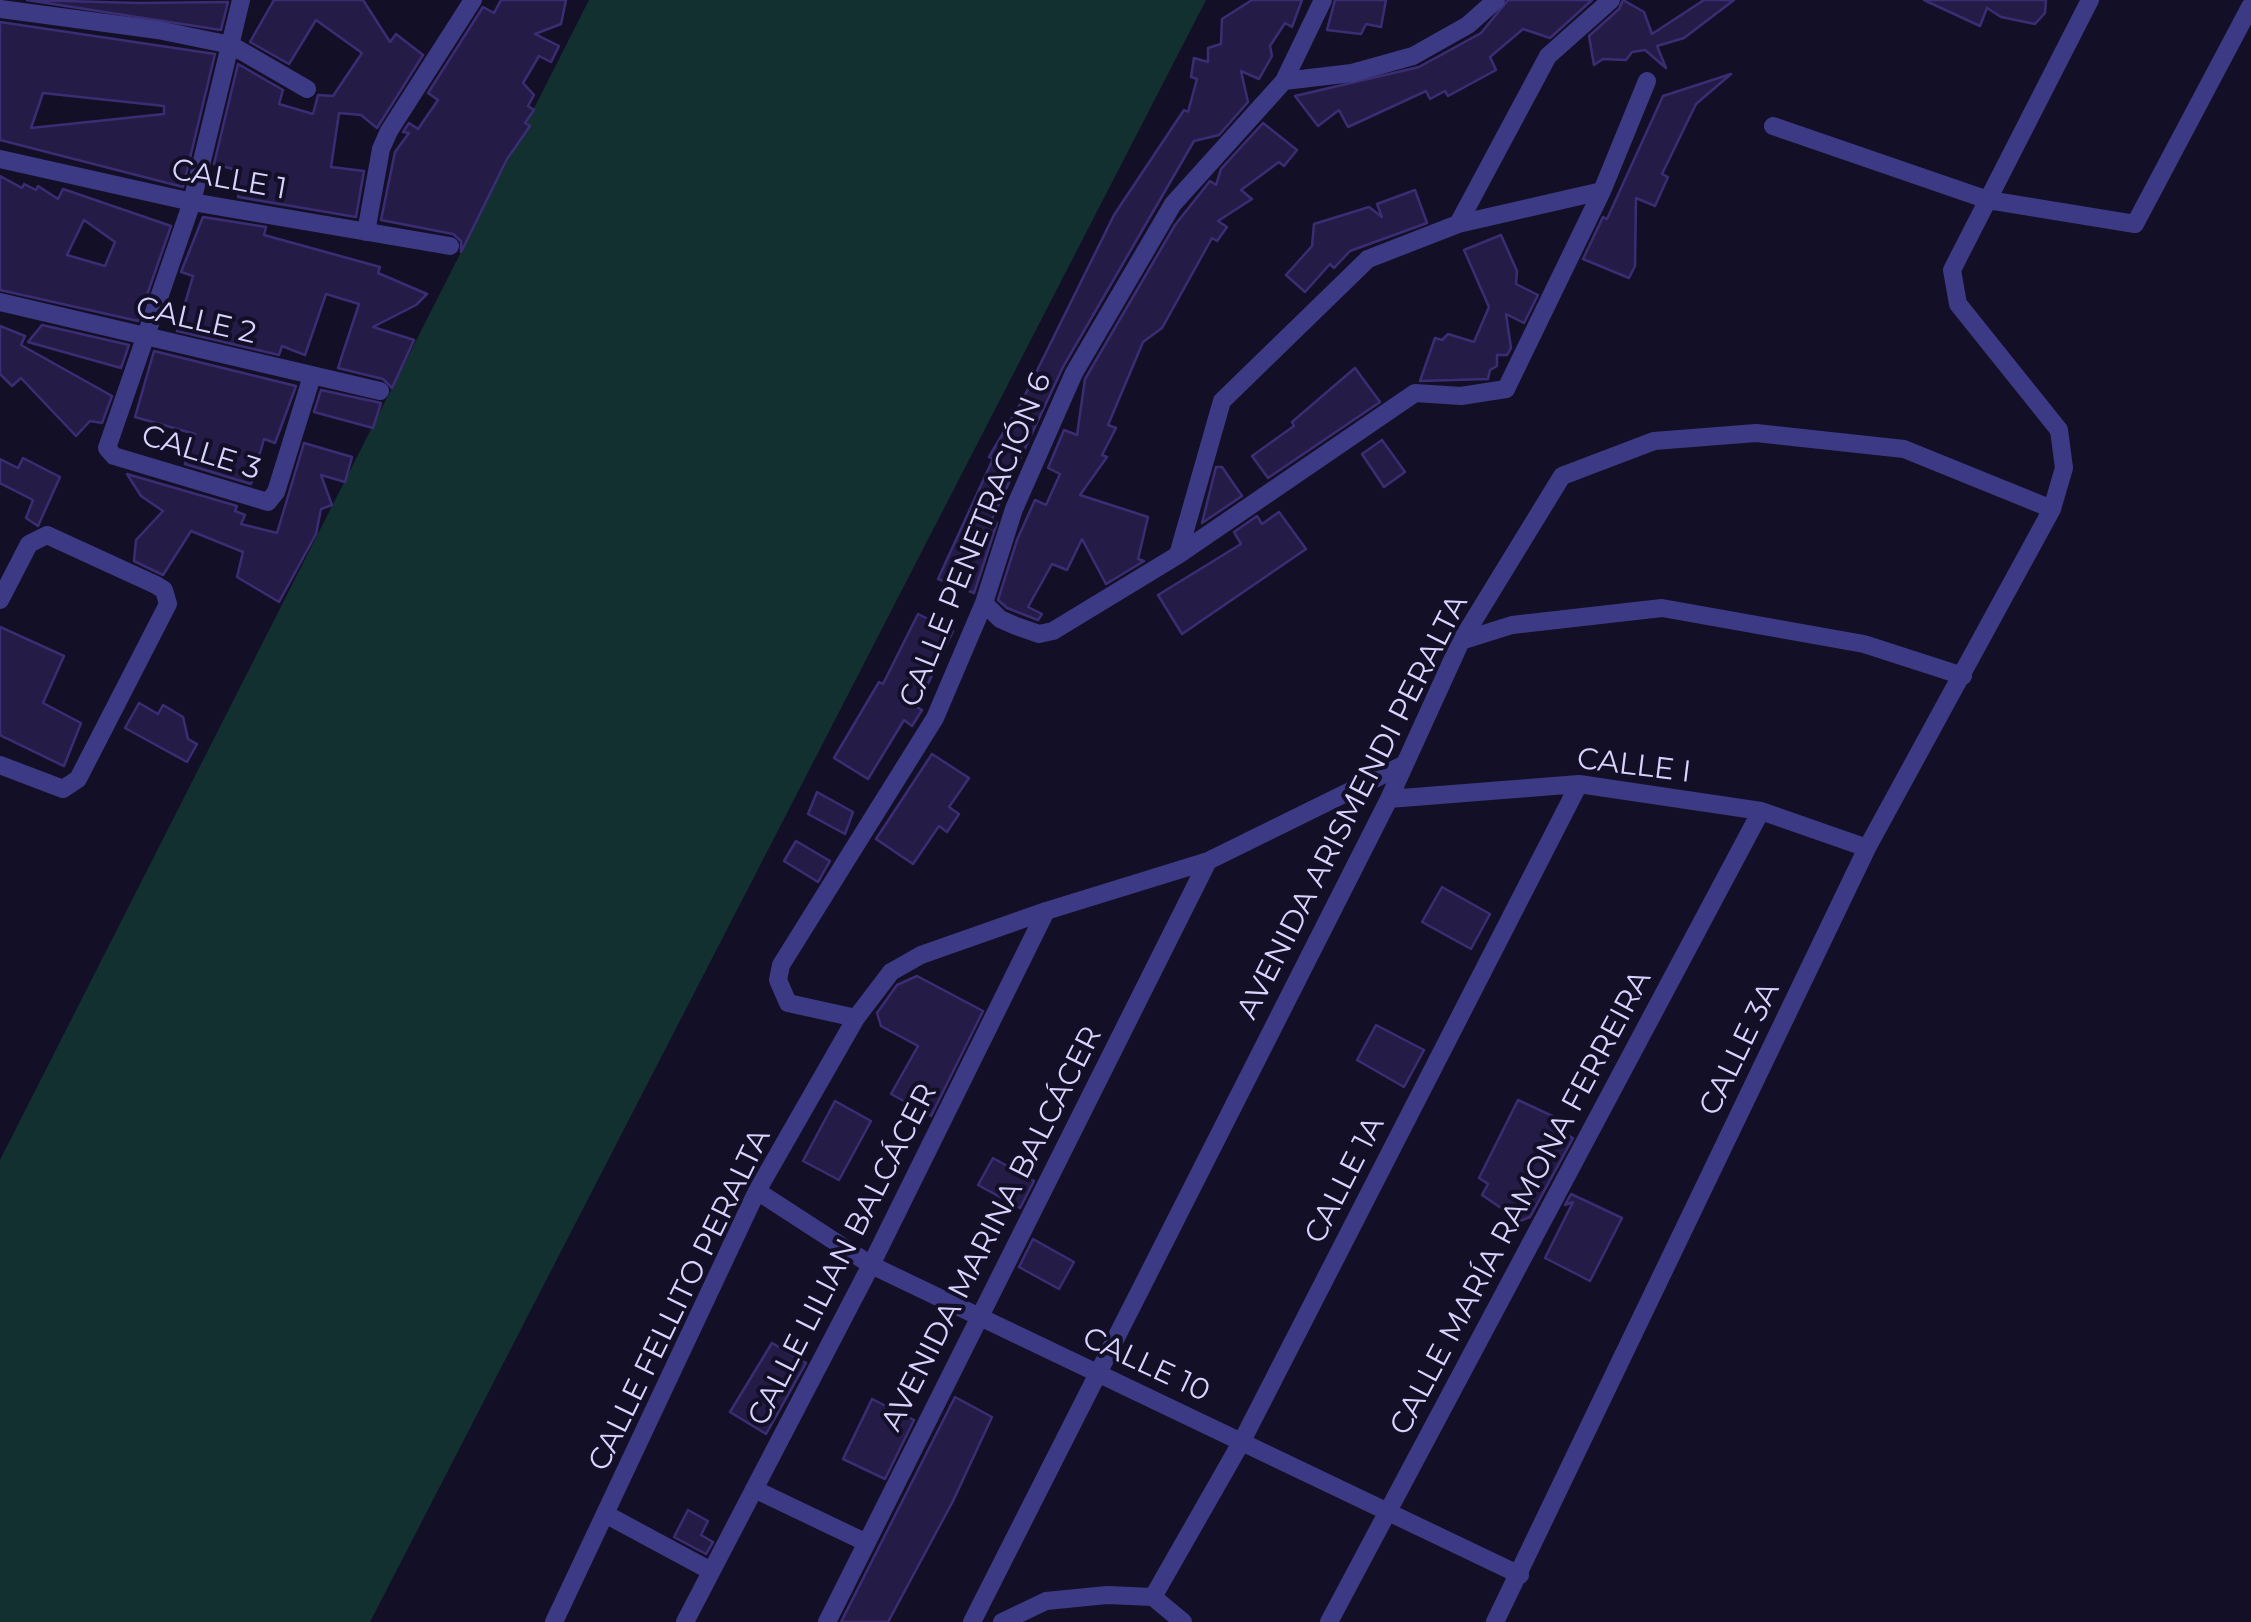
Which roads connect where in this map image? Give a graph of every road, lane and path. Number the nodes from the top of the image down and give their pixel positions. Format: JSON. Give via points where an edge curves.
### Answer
{"nodes":[{"id":1,"x":242,"y":0,"type":"edge"},
{"id":2,"x":473,"y":0,"type":"edge"},
{"id":3,"x":1323,"y":0,"type":"edge"},
{"id":4,"x":1496,"y":0,"type":"edge"},
{"id":5,"x":1611,"y":0,"type":"edge"},
{"id":6,"x":2090,"y":0,"type":"edge"},
{"id":7,"x":0,"y":8,"type":"edge"},
{"id":8,"x":2250,"y":8,"type":"edge"},
{"id":9,"x":230,"y":45,"type":"junction"},
{"id":10,"x":1647,"y":81,"type":"dead end"},
{"id":11,"x":1284,"y":82,"type":"junction"},
{"id":12,"x":307,"y":89,"type":"dead end"},
{"id":13,"x":1774,"y":126,"type":"dead end"},
{"id":14,"x":0,"y":159,"type":"edge"},
{"id":15,"x":1602,"y":191,"type":"junction"},
{"id":16,"x":1988,"y":200,"type":"junction"},
{"id":17,"x":192,"y":202,"type":"junction"},
{"id":18,"x":1458,"y":224,"type":"junction"},
{"id":19,"x":366,"y":232,"type":"junction"},
{"id":20,"x":450,"y":246,"type":"dead end"},
{"id":21,"x":0,"y":302,"type":"edge"},
{"id":22,"x":143,"y":338,"type":"junction"},
{"id":23,"x":312,"y":376,"type":"junction"},
{"id":24,"x":380,"y":391,"type":"dead end"},
{"id":25,"x":2052,"y":508,"type":"junction"},
{"id":26,"x":1178,"y":555,"type":"junction"},
{"id":27,"x":0,"y":600,"type":"edge"},
{"id":28,"x":984,"y":603,"type":"junction"},
{"id":29,"x":1461,"y":641,"type":"junction"},
{"id":30,"x":1963,"y":676,"type":"junction"},
{"id":31,"x":1404,"y":764,"type":"junction"},
{"id":32,"x":0,"y":766,"type":"edge"},
{"id":33,"x":1579,"y":784,"type":"junction"},
{"id":34,"x":1389,"y":799,"type":"junction"},
{"id":35,"x":1761,"y":811,"type":"junction"},
{"id":36,"x":1867,"y":848,"type":"junction"},
{"id":37,"x":1208,"y":861,"type":"junction"},
{"id":38,"x":1046,"y":911,"type":"junction"},
{"id":39,"x":856,"y":1018,"type":"junction"},
{"id":40,"x":757,"y":1191,"type":"junction"},
{"id":41,"x":871,"y":1265,"type":"junction"},
{"id":42,"x":978,"y":1318,"type":"junction"},
{"id":43,"x":1098,"y":1374,"type":"junction"},
{"id":44,"x":1242,"y":1440,"type":"junction"},
{"id":45,"x":754,"y":1489,"type":"junction"},
{"id":46,"x":1386,"y":1514,"type":"junction"},
{"id":47,"x":607,"y":1515,"type":"junction"},
{"id":48,"x":865,"y":1542,"type":"junction"},
{"id":49,"x":711,"y":1571,"type":"junction"},
{"id":50,"x":1520,"y":1574,"type":"junction"},
{"id":51,"x":1153,"y":1597,"type":"junction"},
{"id":52,"x":554,"y":1622,"type":"edge"},
{"id":53,"x":685,"y":1622,"type":"edge"},
{"id":54,"x":827,"y":1622,"type":"edge"},
{"id":55,"x":972,"y":1622,"type":"edge"},
{"id":56,"x":1002,"y":1622,"type":"edge"},
{"id":57,"x":1183,"y":1622,"type":"edge"},
{"id":58,"x":1329,"y":1622,"type":"edge"},
{"id":59,"x":1495,"y":1622,"type":"edge"}],
"edges":[{"from":1,"to":9,"type":"street"},
{"from":2,"to":19,"type":"street","via":[[389,131]]},
{"from":3,"to":11,"type":"street","name":"CALLE PENETRACIÓN 6"},
{"from":4,"to":11,"type":"street","via":[[1468,25],[1413,56]]},
{"from":5,"to":18,"type":"street","via":[[1548,56]]},
{"from":6,"to":16,"type":"street","name":"CALLE 3A"},
{"from":7,"to":9,"type":"street"},
{"from":8,"to":16,"type":"street","via":[[2134,224]]},
{"from":9,"to":12,"type":"street"},
{"from":9,"to":17,"type":"street"},
{"from":10,"to":15,"type":"street"},
{"from":11,"to":28,"type":"street","name":"CALLE PENETRACIÓN 6","via":[[1173,204],[1074,373],[1014,509]]},
{"from":13,"to":16,"type":"street"},
{"from":14,"to":17,"type":"street","name":"CALLE 1"},
{"from":15,"to":18,"type":"street"},
{"from":15,"to":26,"type":"street","via":[[1506,389],[1461,396],[1414,393]]},
{"from":16,"to":25,"type":"street","name":"CALLE 3A","via":[[1952,270],[1958,304],[2059,430],[2064,468]]},
{"from":17,"to":19,"type":"street","name":"CALLE 1"},
{"from":17,"to":22,"type":"street"},
{"from":18,"to":26,"type":"street","via":[[1368,259],[1222,401]]},
{"from":19,"to":20,"type":"street","name":"CALLE 1"},
{"from":21,"to":22,"type":"street","name":"CALLE 2"},
{"from":22,"to":23,"type":"street","name":"CALLE 2"},
{"from":22,"to":23,"type":"street","name":"CALLE 3","via":[[107,448],[114,456],[268,502]]},
{"from":23,"to":24,"type":"street","name":"CALLE 2"},
{"from":25,"to":29,"type":"street","name":"AVENIDA ARISMENDI PERALTA","via":[[1904,449],[1756,433],[1654,440],[1562,476]]},
{"from":25,"to":30,"type":"street","name":"CALLE 3A"},
{"from":26,"to":28,"type":"street","via":[[1053,631],[1016,626]]},
{"from":27,"to":32,"type":"street","via":[[29,544],[47,535],[156,585],[168,604],[78,779],[62,790]]},
{"from":28,"to":39,"type":"street","name":"CALLE PENETRACIÓN 6","via":[[935,718],[780,965],[778,980],[788,1003]]},
{"from":29,"to":30,"type":"street","via":[[1512,625],[1662,608],[1864,644]]},
{"from":29,"to":31,"type":"street","name":"AVENIDA ARISMENDI PERALTA"},
{"from":30,"to":36,"type":"street","name":"CALLE 3A"},
{"from":31,"to":34,"type":"street","name":"AVENIDA ARISMENDI PERALTA"},
{"from":31,"to":37,"type":"street","name":"CALLE FELLITO PERALTA"},
{"from":33,"to":34,"type":"street","name":"CALLE I"},
{"from":33,"to":35,"type":"street","name":"CALLE I"},
{"from":33,"to":44,"type":"street","name":"CALLE 1A"},
{"from":34,"to":43,"type":"street","name":"AVENIDA ARISMENDI PERALTA"},
{"from":35,"to":36,"type":"street","name":"CALLE I"},
{"from":35,"to":46,"type":"street","name":"CALLE MARÍA RAMONA FERREIRA"},
{"from":36,"to":50,"type":"street","name":"CALLE 3A"},
{"from":37,"to":38,"type":"street","name":"CALLE FELLITO PERALTA"},
{"from":37,"to":42,"type":"street","name":"AVENIDA MARINA BALCÁCER"},
{"from":38,"to":39,"type":"street","name":"CALLE FELLITO PERALTA","via":[[905,962]]},
{"from":38,"to":41,"type":"street","name":"CALLE LILIAN BALCÁCER"},
{"from":39,"to":40,"type":"street","name":"CALLE FELLITO PERALTA"},
{"from":40,"to":41,"type":"street","name":"CALLE 10"},
{"from":40,"to":47,"type":"street","name":"CALLE FELLITO PERALTA"},
{"from":41,"to":42,"type":"street","name":"CALLE 10"},
{"from":41,"to":45,"type":"street","name":"CALLE LILIAN BALCÁCER"},
{"from":42,"to":43,"type":"street","name":"CALLE 10"},
{"from":42,"to":48,"type":"street","name":"AVENIDA MARINA BALCÁCER"},
{"from":43,"to":44,"type":"street","name":"CALLE 10"},
{"from":43,"to":55,"type":"street","name":"AVENIDA ARISMENDI PERALTA"},
{"from":44,"to":46,"type":"street","name":"CALLE 10"},
{"from":44,"to":51,"type":"street","name":"CALLE 1A"},
{"from":45,"to":48,"type":"street"},
{"from":45,"to":49,"type":"street","name":"CALLE LILIAN BALCÁCER"},
{"from":46,"to":50,"type":"street","name":"CALLE 10"},
{"from":46,"to":58,"type":"street","name":"CALLE MARÍA RAMONA FERREIRA"},
{"from":47,"to":49,"type":"street"},
{"from":47,"to":52,"type":"street","name":"CALLE FELLITO PERALTA"},
{"from":48,"to":54,"type":"street","name":"AVENIDA MARINA BALCÁCER"},
{"from":49,"to":53,"type":"street","name":"CALLE LILIAN BALCÁCER"},
{"from":50,"to":59,"type":"street","name":"CALLE 3A"},
{"from":51,"to":56,"type":"street","via":[[1046,1600]]},
{"from":51,"to":57,"type":"street"}]}
